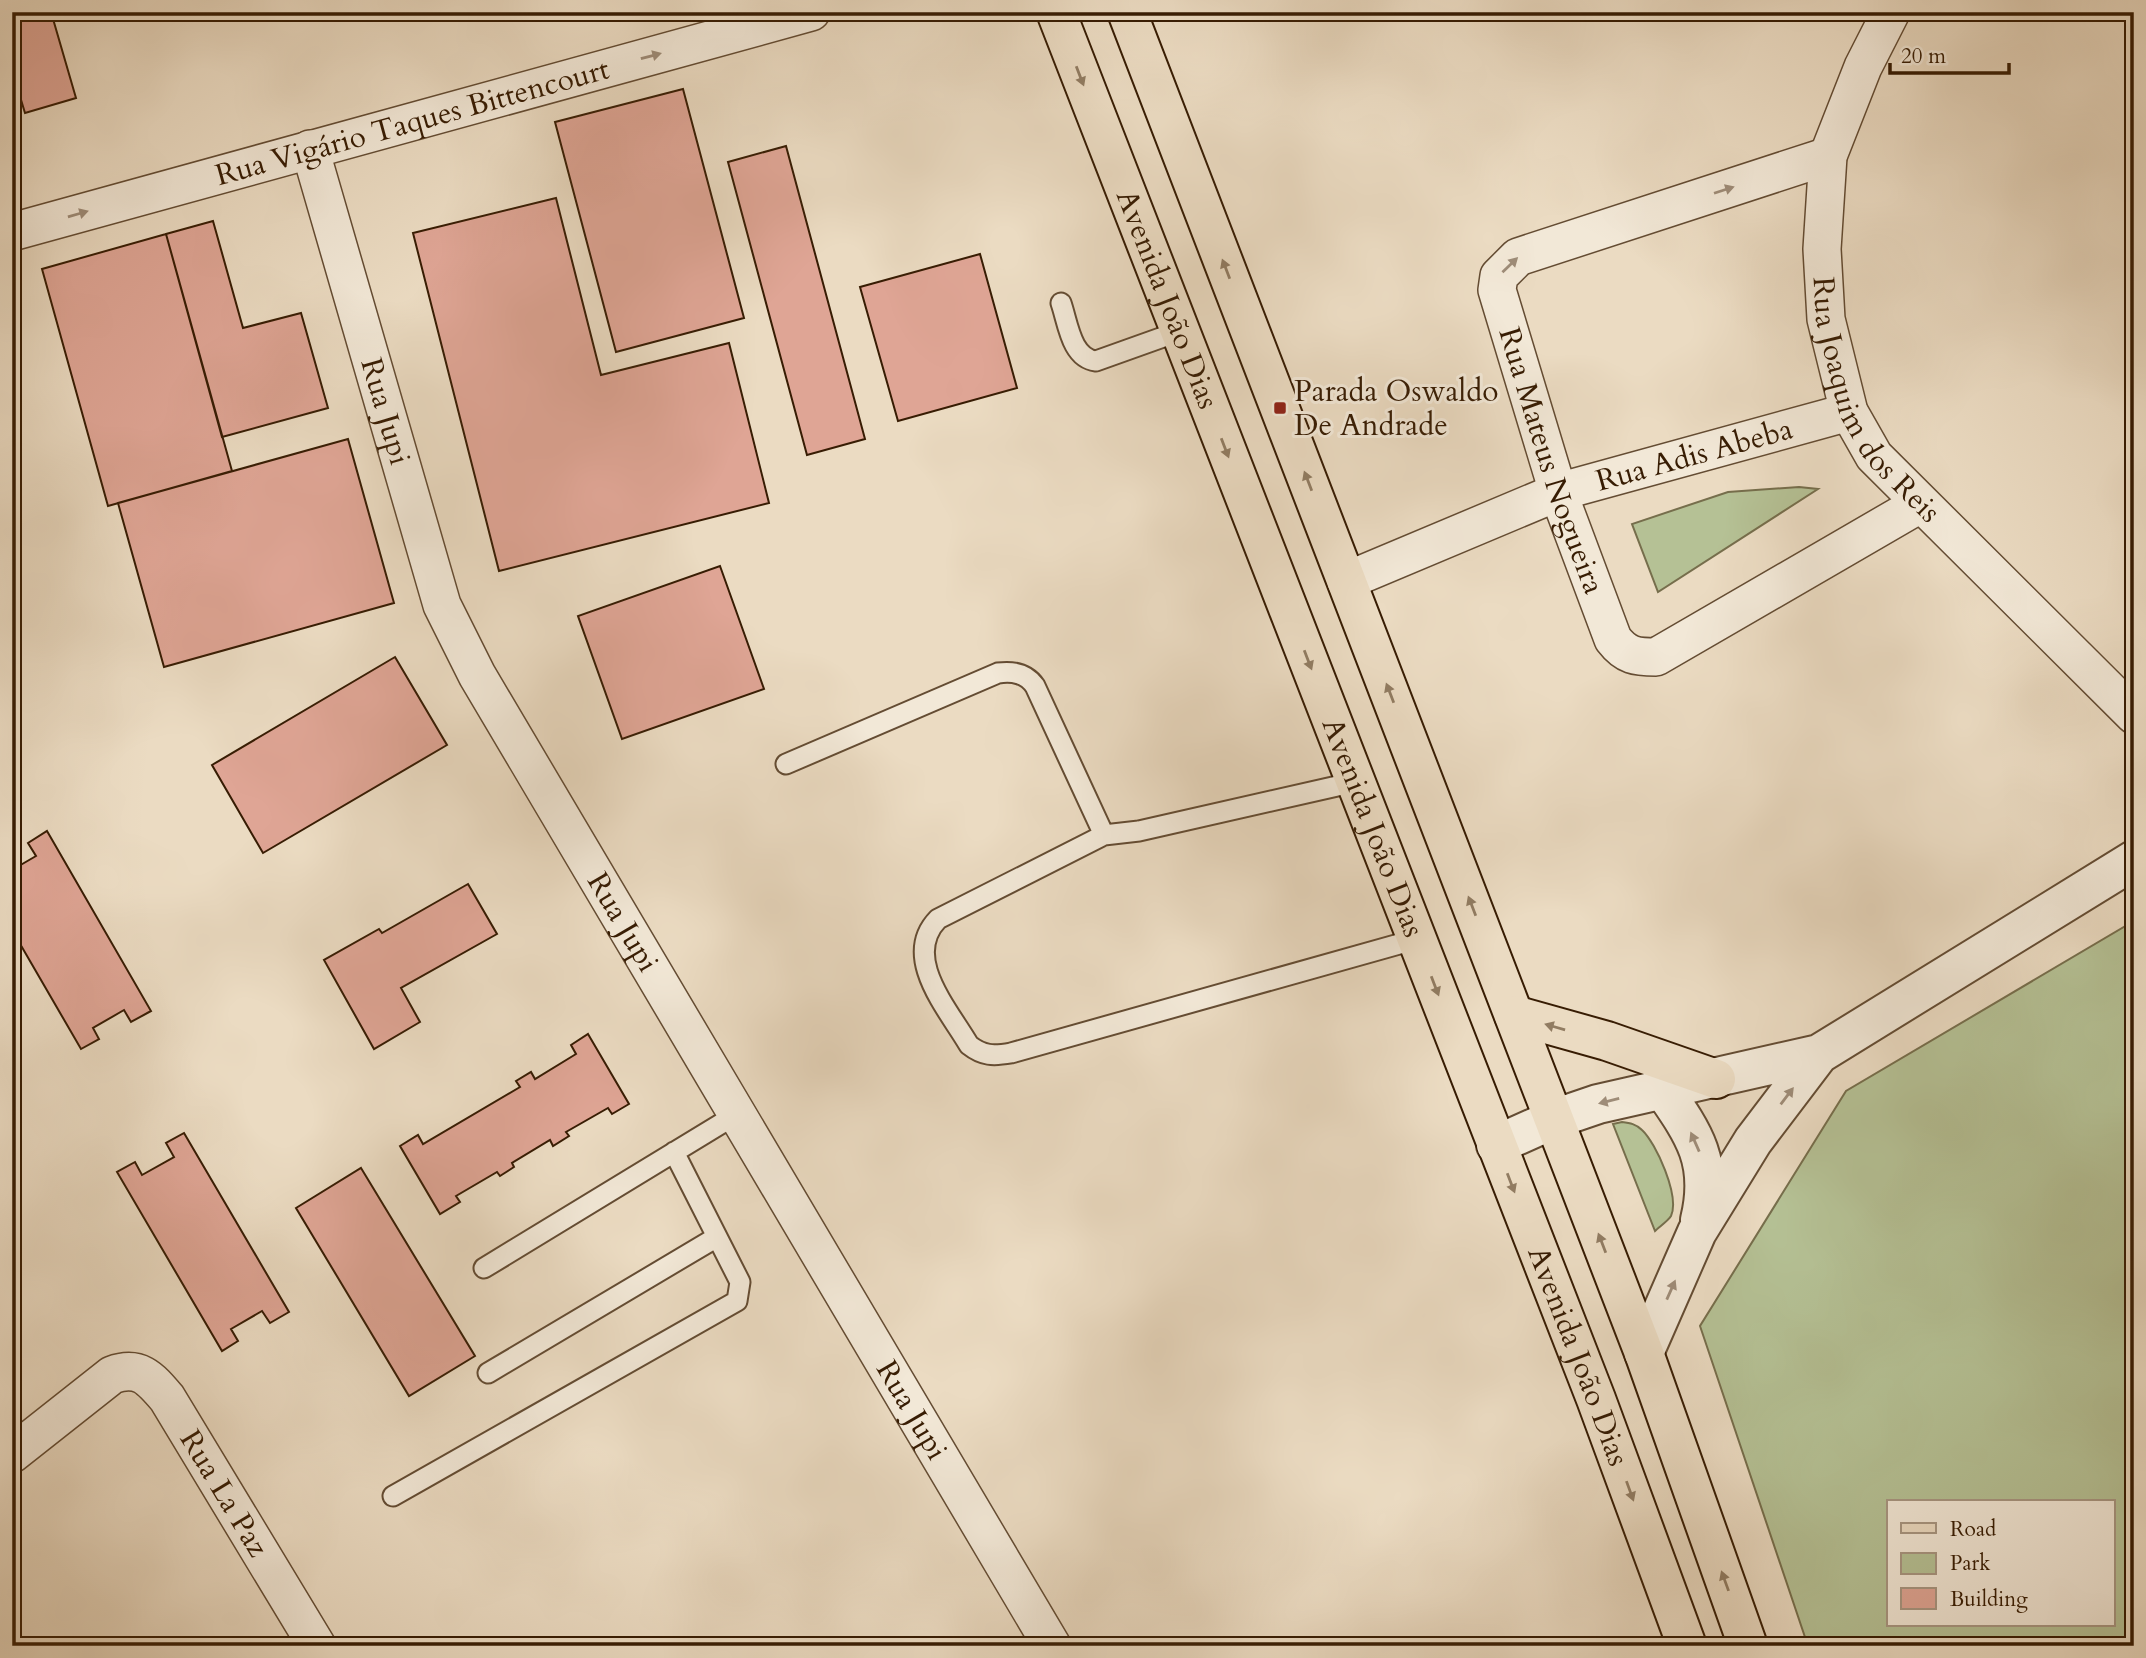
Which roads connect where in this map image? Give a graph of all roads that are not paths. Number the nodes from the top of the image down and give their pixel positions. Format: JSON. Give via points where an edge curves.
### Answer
{"nodes":[{"id":1,"x":811,"y":12,"type":"edge"},
{"id":2,"x":1056,"y":12,"type":"edge"},
{"id":3,"x":1127,"y":12,"type":"edge"},
{"id":4,"x":1891,"y":12,"type":"edge"},
{"id":5,"x":310,"y":149,"type":"junction"},
{"id":6,"x":1829,"y":156,"type":"junction"},
{"id":7,"x":12,"y":232,"type":"edge"},
{"id":8,"x":1061,"y":303,"type":"dead end"},
{"id":9,"x":1180,"y":331,"type":"junction"},
{"id":10,"x":1849,"y":412,"type":"junction"},
{"id":11,"x":1558,"y":492,"type":"junction"},
{"id":12,"x":1920,"y":504,"type":"junction"},
{"id":13,"x":1346,"y":581,"type":"junction"},
{"id":14,"x":2134,"y":715,"type":"edge"},
{"id":15,"x":786,"y":764,"type":"dead end"},
{"id":16,"x":1355,"y":782,"type":"junction"},
{"id":17,"x":1104,"y":835,"type":"junction"},
{"id":18,"x":2134,"y":860,"type":"edge"},
{"id":19,"x":1417,"y":939,"type":"junction"},
{"id":20,"x":1514,"y":1015,"type":"junction"},
{"id":21,"x":1819,"y":1054,"type":"junction"},
{"id":22,"x":1716,"y":1079,"type":"junction"},
{"id":23,"x":1662,"y":1088,"type":"junction"},
{"id":24,"x":737,"y":1114,"type":"junction"},
{"id":25,"x":1554,"y":1119,"type":"junction"},
{"id":26,"x":1496,"y":1145,"type":"junction"},
{"id":27,"x":674,"y":1152,"type":"junction"},
{"id":28,"x":1697,"y":1232,"type":"junction"},
{"id":29,"x":717,"y":1237,"type":"junction"},
{"id":30,"x":484,"y":1268,"type":"dead end"},
{"id":31,"x":1644,"y":1353,"type":"junction"},
{"id":32,"x":488,"y":1373,"type":"dead end"},
{"id":33,"x":12,"y":1454,"type":"edge"},
{"id":34,"x":393,"y":1496,"type":"dead end"},
{"id":35,"x":317,"y":1646,"type":"edge"},
{"id":36,"x":1052,"y":1646,"type":"edge"},
{"id":37,"x":1687,"y":1646,"type":"edge"},
{"id":38,"x":1748,"y":1646,"type":"edge"}],
"edges":[{"from":5,"to":1,"type":"street","name":"Rua Vigário Taques Bittencourt","one_way":true},
{"from":2,"to":9,"type":"main road","name":"Avenida João Dias","one_way":true},
{"from":13,"to":3,"type":"main road","name":"Avenida João Dias","one_way":true},
{"from":4,"to":6,"type":"street","name":"Rua Joaquim dos Reis","via":[[1863,67]]},
{"from":7,"to":5,"type":"street","name":"Rua Vigário Taques Bittencourt","one_way":true},
{"from":5,"to":24,"type":"street","name":"Rua Jupi","via":[[442,605],[477,675]]},
{"from":6,"to":10,"type":"street","name":"Rua Joaquim dos Reis","via":[[1822,249],[1826,319]]},
{"from":11,"to":6,"type":"street","name":"Rua Mateus Nogueira","one_way":true,"via":[[1497,290],[1506,267],[1518,257]]},
{"from":8,"to":9,"type":"lane","via":[[1076,350],[1090,361]]},
{"from":9,"to":16,"type":"main road","name":"Avenida João Dias","one_way":true},
{"from":10,"to":11,"type":"street","name":"Rua Adis Abeba"},
{"from":10,"to":12,"type":"street","name":"Rua Joaquim dos Reis","via":[[1874,456]]},
{"from":11,"to":12,"type":"street","name":"Rua Mateus Nogueira","via":[[1613,639],[1623,652],[1637,657],[1656,657]]},
{"from":11,"to":13,"type":"street","name":"Rua Adis Abeba"},
{"from":12,"to":14,"type":"street","name":"Rua Joaquim dos Reis"},
{"from":20,"to":13,"type":"main road","name":"Avenida João Dias","one_way":true},
{"from":15,"to":17,"type":"lane","via":[[998,673],[1020,674],[1035,686]]},
{"from":16,"to":17,"type":"lane"},
{"from":16,"to":19,"type":"main road","name":"Avenida João Dias"},
{"from":17,"to":19,"type":"lane","via":[[930,927],[922,954],[926,970],[969,1045],[978,1052],[1011,1053]]},
{"from":18,"to":21,"type":"street"},
{"from":19,"to":26,"type":"main road","name":"Avenida João Dias","one_way":true},
{"from":22,"to":20,"type":"main road","one_way":true},
{"from":20,"to":25,"type":"main road","name":"Avenida João Dias"},
{"from":21,"to":22,"type":"street"},
{"from":28,"to":21,"type":"street","one_way":true,"via":[[1754,1141]]},
{"from":22,"to":23,"type":"street"},
{"from":23,"to":25,"type":"street","one_way":true},
{"from":28,"to":23,"type":"street","one_way":true,"via":[[1705,1199],[1705,1169],[1696,1141]]},
{"from":24,"to":27,"type":"lane"},
{"from":24,"to":36,"type":"street","name":"Rua Jupi"},
{"from":25,"to":26,"type":"street"},
{"from":31,"to":25,"type":"main road","name":"Avenida João Dias","one_way":true},
{"from":26,"to":37,"type":"main road","name":"Avenida João Dias","one_way":true},
{"from":27,"to":29,"type":"lane"},
{"from":27,"to":30,"type":"lane"},
{"from":31,"to":28,"type":"street","one_way":true},
{"from":29,"to":32,"type":"lane"},
{"from":29,"to":34,"type":"lane","via":[[740,1282],[740,1295],[733,1304]]},
{"from":38,"to":31,"type":"main road","name":"Avenida João Dias","one_way":true},
{"from":33,"to":35,"type":"street","name":"Rua La Paz","via":[[112,1376],[139,1371],[167,1398]]}]}
